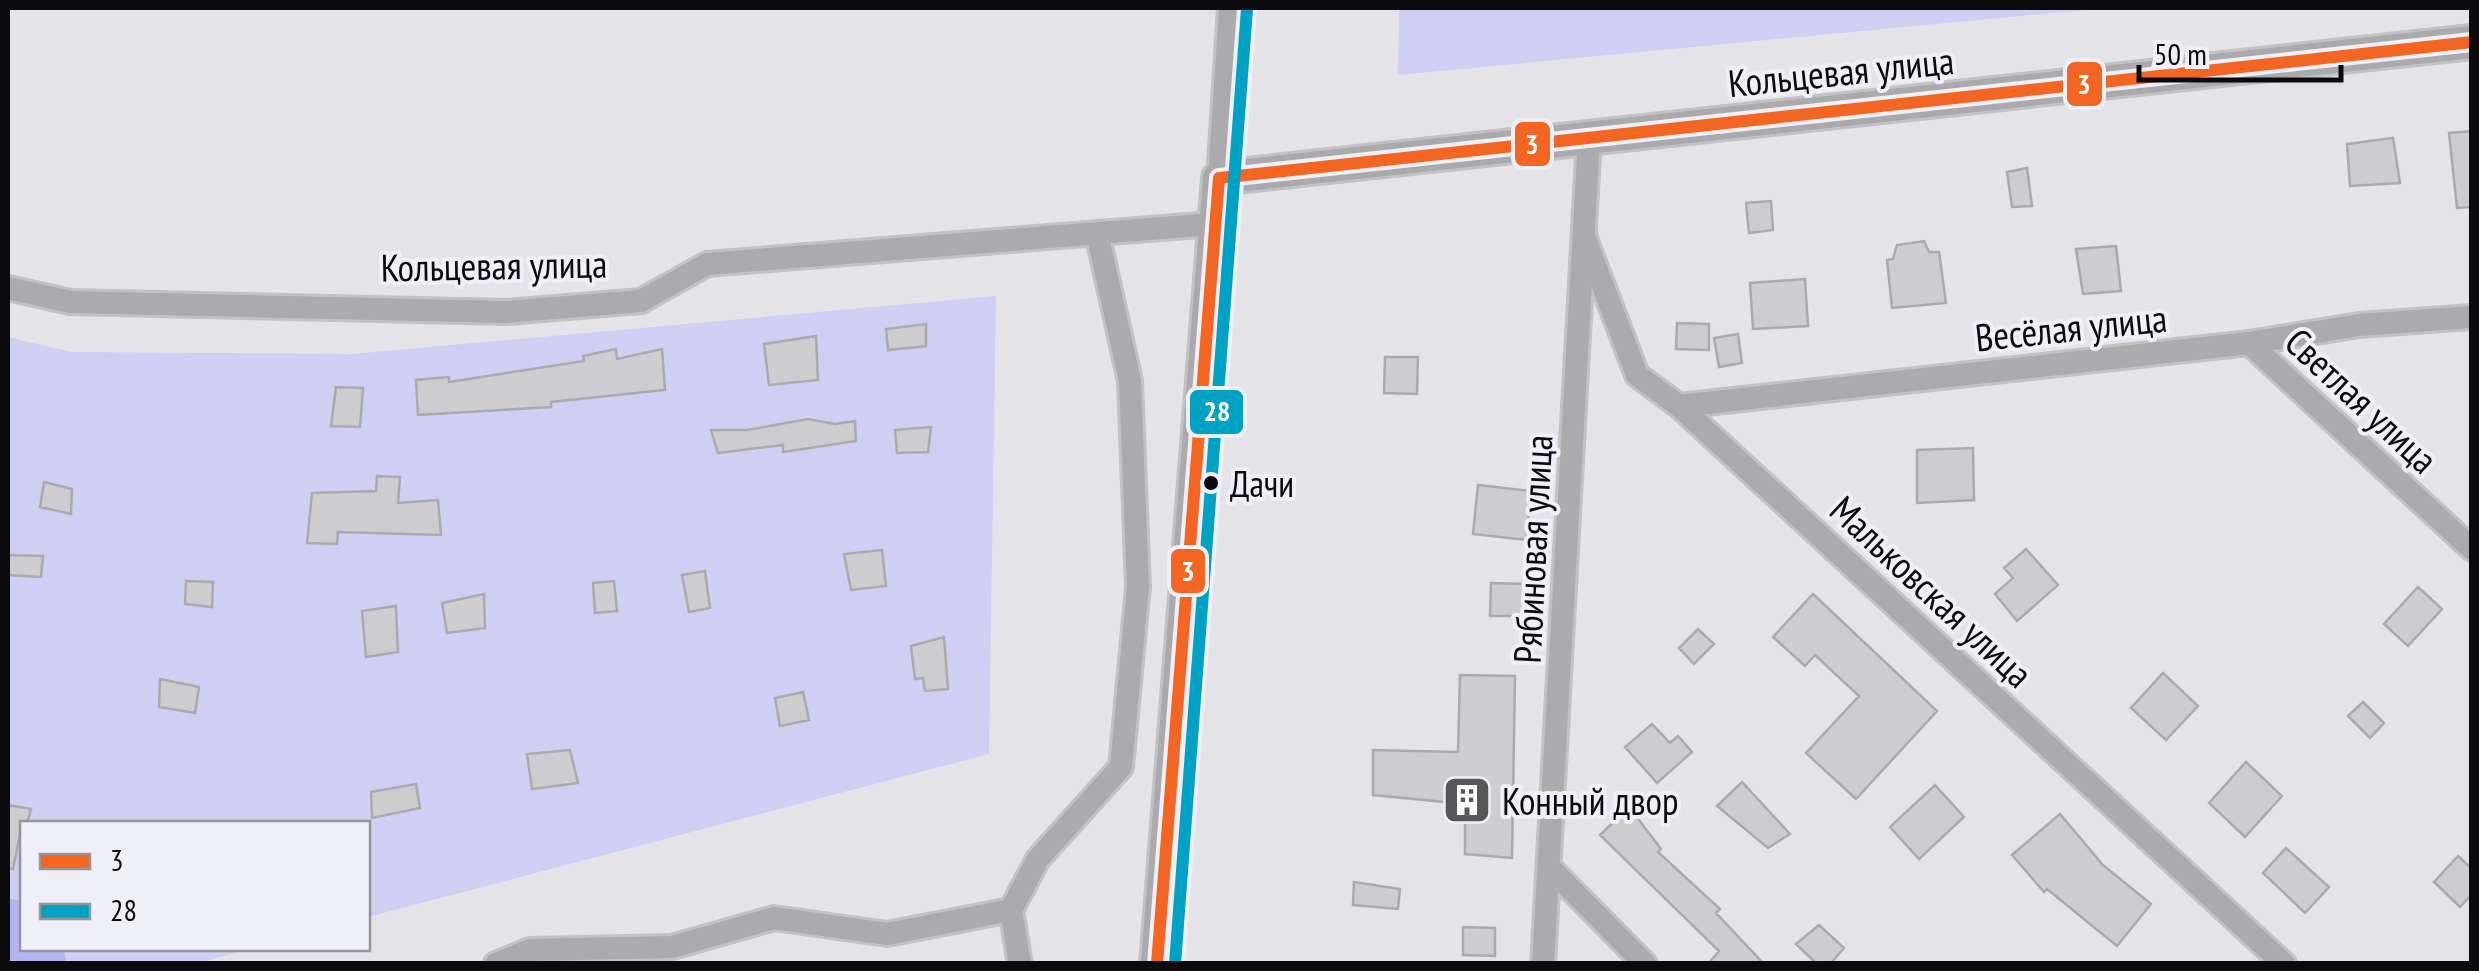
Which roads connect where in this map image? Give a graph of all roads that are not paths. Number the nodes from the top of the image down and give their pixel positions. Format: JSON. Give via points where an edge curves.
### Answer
{"nodes":[{"id":1,"x":1230,"y":8,"type":"edge"},
{"id":2,"x":2472,"y":42,"type":"edge"},
{"id":3,"x":1588,"y":138,"type":"junction"},
{"id":4,"x":1219,"y":178,"type":"junction"},
{"id":5,"x":1213,"y":224,"type":"junction"},
{"id":6,"x":1096,"y":233,"type":"junction"},
{"id":7,"x":1584,"y":236,"type":"junction"},
{"id":8,"x":8,"y":288,"type":"edge"},
{"id":9,"x":2472,"y":317,"type":"edge"},
{"id":10,"x":2249,"y":342,"type":"junction"},
{"id":11,"x":1678,"y":406,"type":"junction"},
{"id":12,"x":2472,"y":549,"type":"edge"},
{"id":13,"x":1550,"y":868,"type":"junction"},
{"id":14,"x":1011,"y":910,"type":"junction"},
{"id":15,"x":496,"y":964,"type":"edge"},
{"id":16,"x":1020,"y":964,"type":"edge"},
{"id":17,"x":1158,"y":964,"type":"edge"},
{"id":18,"x":1543,"y":964,"type":"edge"},
{"id":19,"x":1645,"y":964,"type":"edge"},
{"id":20,"x":2284,"y":964,"type":"edge"}],
"edges":[{"from":1,"to":4,"type":"street"},
{"from":2,"to":3,"type":"street","name":"Кольцевая улица"},
{"from":3,"to":4,"type":"street","name":"Кольцевая улица"},
{"from":3,"to":7,"type":"street","name":"Рябиновая улица"},
{"from":4,"to":5,"type":"street"},
{"from":5,"to":6,"type":"street","name":"Кольцевая улица"},
{"from":5,"to":17,"type":"street"},
{"from":6,"to":8,"type":"street","name":"Кольцевая улица","via":[[707,264],[641,301],[506,312],[70,302]]},
{"from":6,"to":14,"type":"street","via":[[1130,381],[1138,587],[1122,767],[1038,859]]},
{"from":7,"to":11,"type":"street","name":"Мальковская улица","via":[[1637,375]]},
{"from":7,"to":13,"type":"street","name":"Рябиновая улица"},
{"from":9,"to":10,"type":"street","name":"Весёлая улица"},
{"from":10,"to":11,"type":"street","name":"Весёлая улица"},
{"from":10,"to":12,"type":"street","name":"Светлая улица"},
{"from":11,"to":20,"type":"street","name":"Мальковская улица"},
{"from":13,"to":18,"type":"street","name":"Рябиновая улица"},
{"from":13,"to":19,"type":"street"},
{"from":14,"to":15,"type":"street","via":[[887,934],[774,918],[672,947],[530,950]]},
{"from":14,"to":16,"type":"street"}]}
